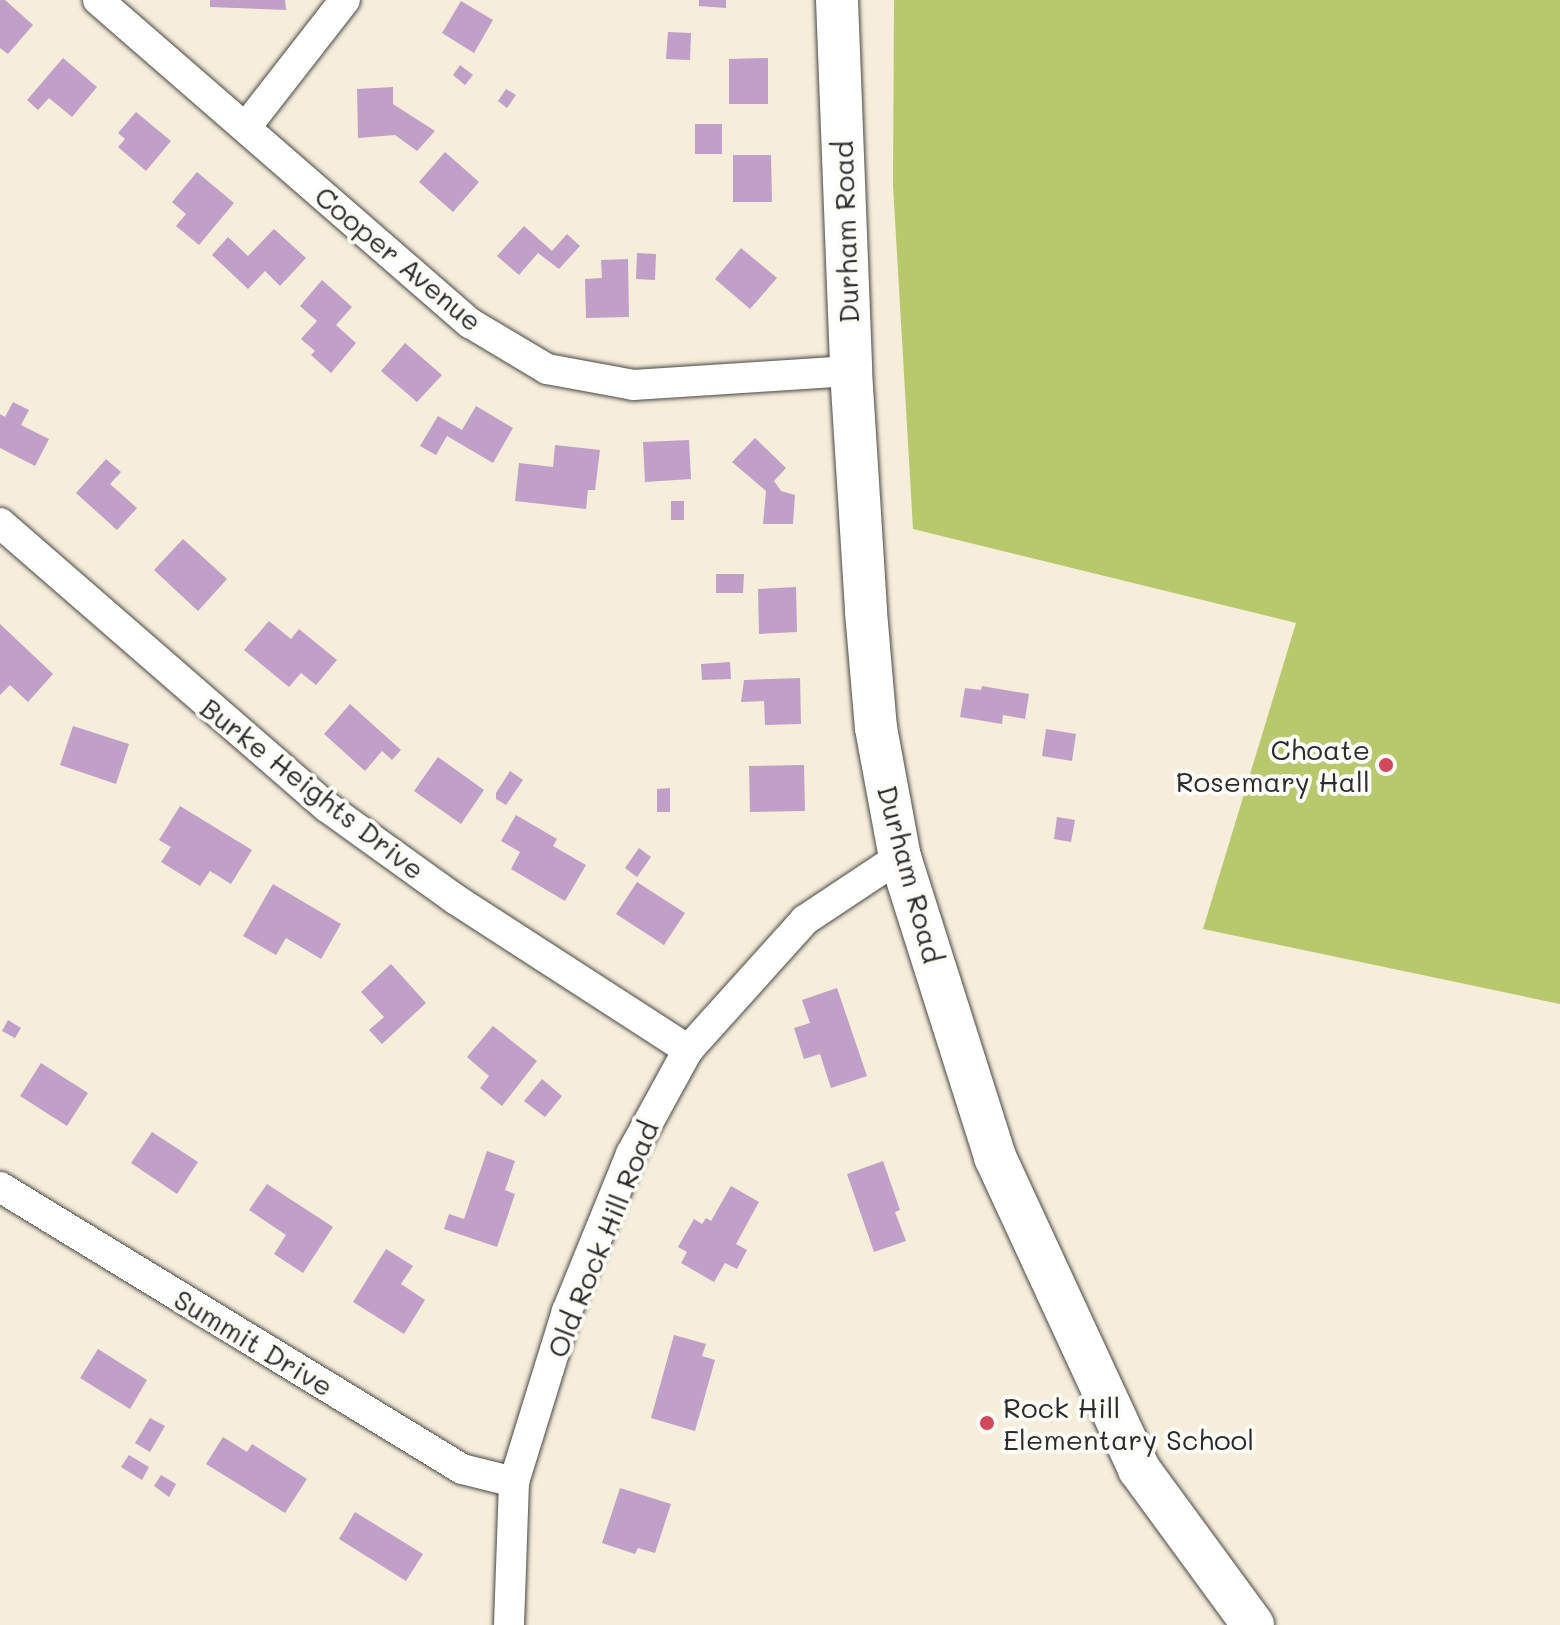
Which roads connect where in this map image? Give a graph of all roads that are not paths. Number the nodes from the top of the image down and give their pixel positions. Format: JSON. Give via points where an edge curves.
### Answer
{"nodes":[{"id":1,"x":98,"y":0,"type":"edge"},
{"id":2,"x":345,"y":0,"type":"edge"},
{"id":3,"x":837,"y":0,"type":"edge"},
{"id":4,"x":246,"y":127,"type":"junction"},
{"id":5,"x":851,"y":371,"type":"junction"},
{"id":6,"x":0,"y":523,"type":"edge"},
{"id":7,"x":900,"y":857,"type":"junction"},
{"id":8,"x":688,"y":1050,"type":"junction"},
{"id":9,"x":0,"y":1187,"type":"edge"},
{"id":10,"x":514,"y":1482,"type":"junction"},
{"id":11,"x":509,"y":1625,"type":"edge"},
{"id":12,"x":1253,"y":1625,"type":"edge"}],
"edges":[{"from":1,"to":4,"type":"street","name":"Cooper Avenue"},
{"from":2,"to":4,"type":"street"},
{"from":3,"to":5,"type":"main road","name":"Durham Road"},
{"from":4,"to":5,"type":"street","name":"Cooper Avenue","via":[[470,323],[547,369],[633,385]]},
{"from":5,"to":7,"type":"main road","name":"Durham Road","via":[[876,728]]},
{"from":6,"to":8,"type":"street","name":"Burke Heights Drive","via":[[327,807],[455,899]]},
{"from":7,"to":8,"type":"street","name":"Old Rock Hill Road","via":[[805,920]]},
{"from":7,"to":12,"type":"main road","name":"Durham Road","via":[[995,1157],[1139,1469]]},
{"from":8,"to":10,"type":"street","name":"Old Rock Hill Road","via":[[631,1154],[567,1311]]},
{"from":9,"to":10,"type":"street","name":"Summit Drive","via":[[462,1469]]},
{"from":10,"to":11,"type":"street","name":"Old Rock Hill Road"}]}
